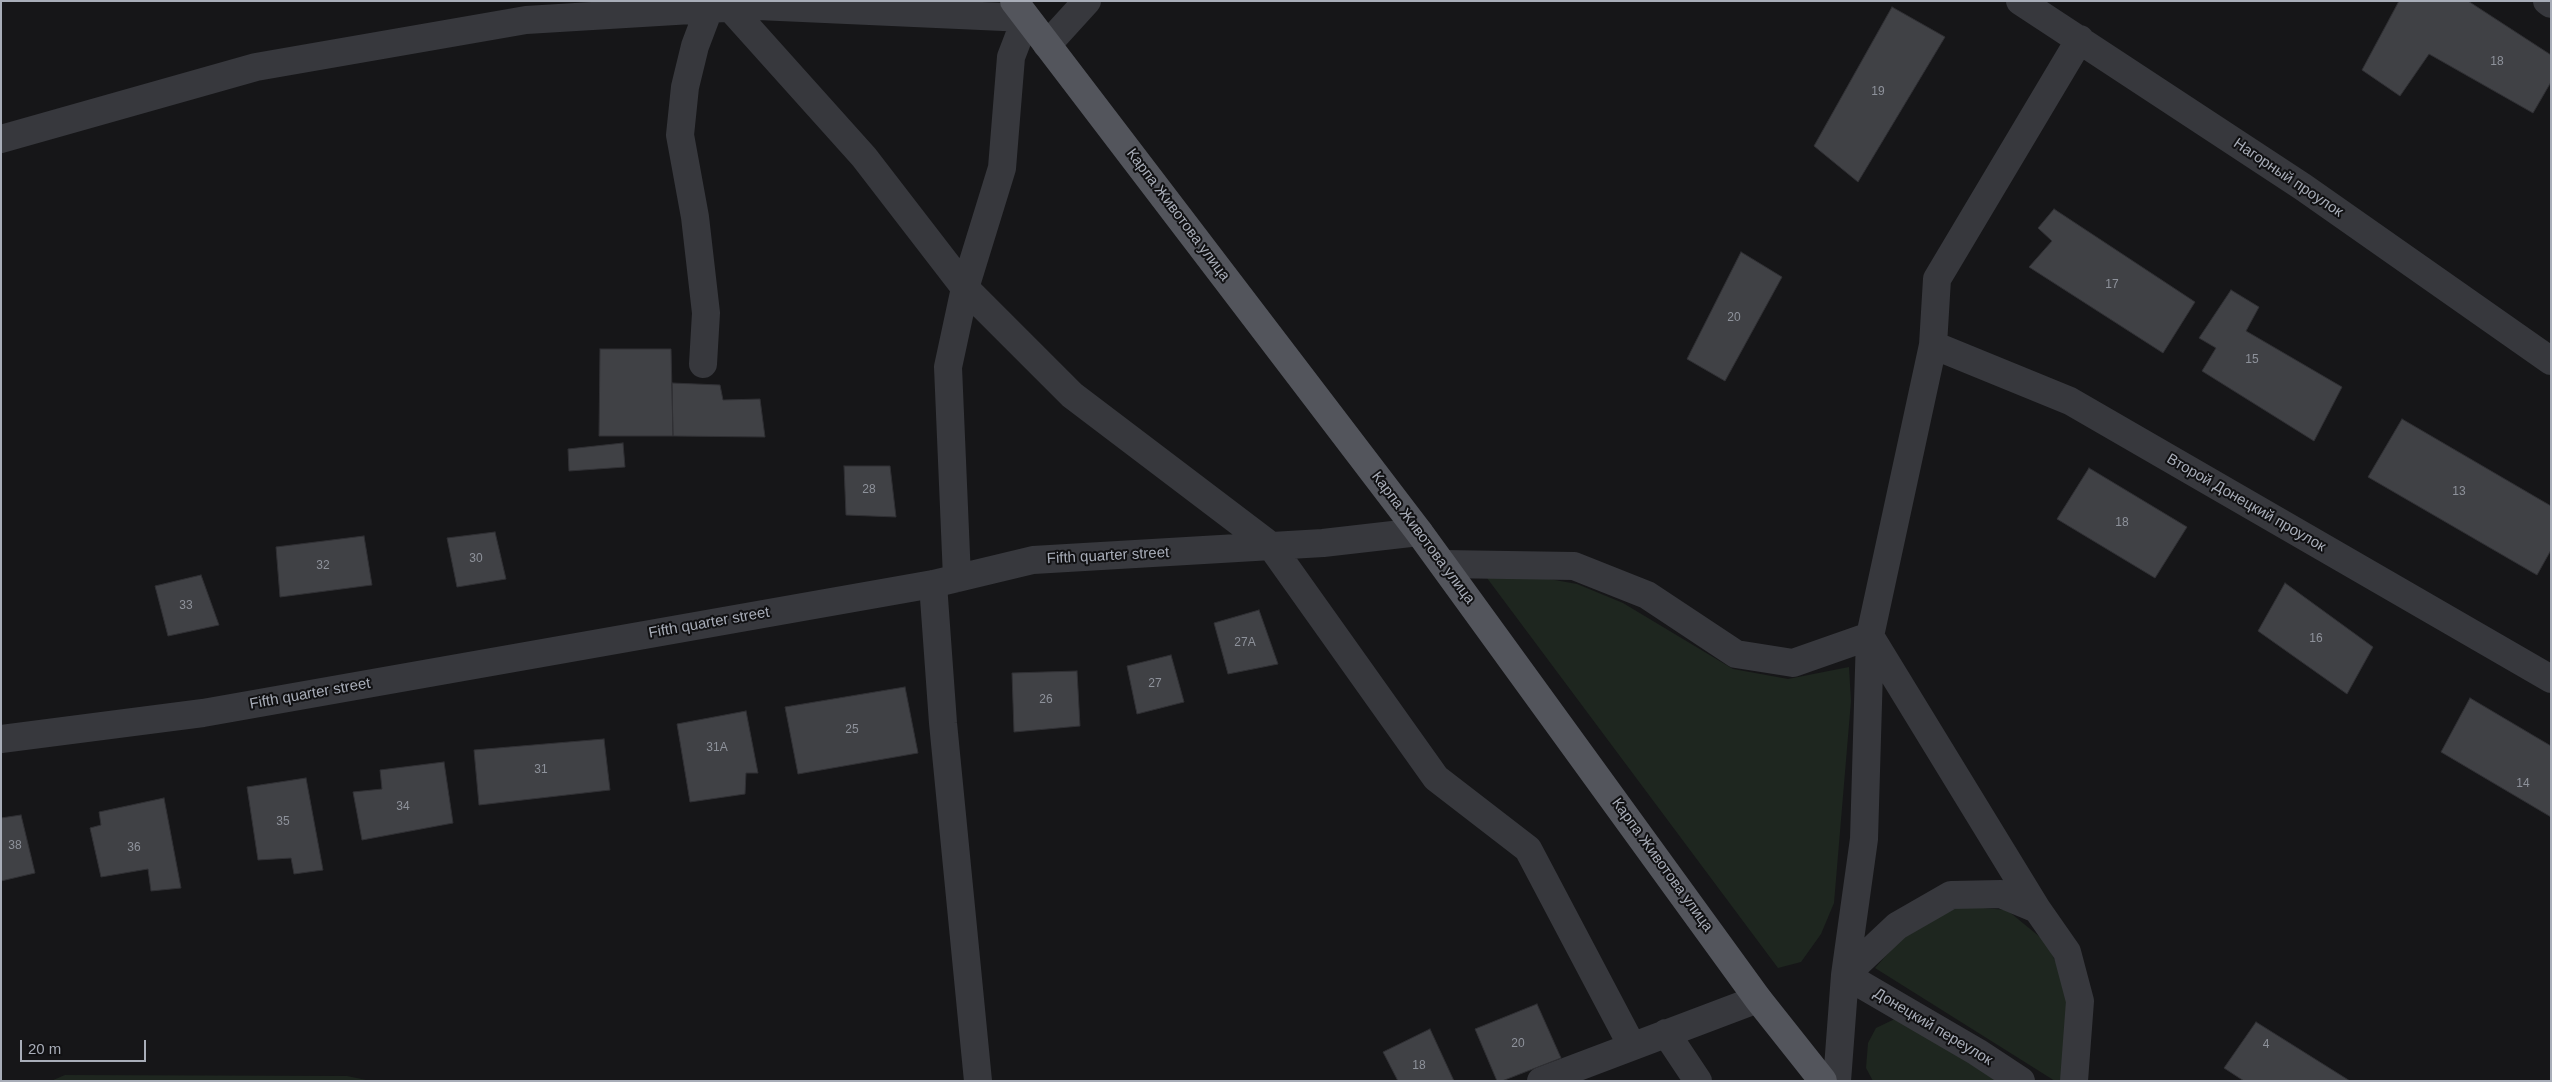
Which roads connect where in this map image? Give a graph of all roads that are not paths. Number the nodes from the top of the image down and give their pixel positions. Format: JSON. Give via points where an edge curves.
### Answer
{"nodes":[{"id":1,"x":1087,"y":1,"type":"edge"},
{"id":2,"x":2020,"y":1,"type":"edge"},
{"id":3,"x":2547,"y":1,"type":"edge"},
{"id":4,"x":2551,"y":4,"type":"edge"},
{"id":5,"x":721,"y":6,"type":"edge"},
{"id":6,"x":1020,"y":10,"type":"edge"},
{"id":7,"x":2080,"y":39,"type":"junction"},
{"id":8,"x":1047,"y":45,"type":"junction"},
{"id":9,"x":1,"y":139,"type":"edge"},
{"id":10,"x":965,"y":288,"type":"junction"},
{"id":11,"x":1933,"y":345,"type":"junction"},
{"id":12,"x":2551,"y":361,"type":"edge"},
{"id":13,"x":703,"y":364,"type":"dead end"},
{"id":14,"x":1419,"y":532,"type":"junction"},
{"id":15,"x":1271,"y":546,"type":"junction"},
{"id":16,"x":1443,"y":564,"type":"junction"},
{"id":17,"x":945,"y":581,"type":"junction"},
{"id":18,"x":1870,"y":636,"type":"junction"},
{"id":19,"x":2551,"y":680,"type":"edge"},
{"id":20,"x":1,"y":739,"type":"edge"},
{"id":21,"x":2037,"y":909,"type":"junction"},
{"id":22,"x":1845,"y":975,"type":"junction"},
{"id":23,"x":1758,"y":999,"type":"junction"},
{"id":24,"x":1666,"y":1033,"type":"junction"},
{"id":25,"x":1632,"y":1046,"type":"junction"},
{"id":26,"x":978,"y":1081,"type":"edge"},
{"id":27,"x":1541,"y":1081,"type":"edge"},
{"id":28,"x":1698,"y":1081,"type":"edge"},
{"id":29,"x":1822,"y":1081,"type":"edge"},
{"id":30,"x":1838,"y":1081,"type":"edge"},
{"id":31,"x":2021,"y":1081,"type":"edge"},
{"id":32,"x":2074,"y":1081,"type":"edge"}],
"edges":[{"from":1,"to":8,"type":"street"},
{"from":2,"to":7,"type":"street","name":"Нагорный проулок"},
{"from":3,"to":4,"type":"street"},
{"from":5,"to":6,"type":"street"},
{"from":5,"to":9,"type":"street","via":[[526,20],[256,68]]},
{"from":5,"to":10,"type":"street","via":[[864,157]]},
{"from":5,"to":13,"type":"street","via":[[695,46],[680,135],[706,313]]},
{"from":6,"to":8,"type":"main road","name":"Карпа Животова улица"},
{"from":6,"to":10,"type":"street","via":[[1011,57],[1002,168]]},
{"from":7,"to":11,"type":"street","via":[[1937,279]]},
{"from":7,"to":12,"type":"street","name":"Нагорный проулок","via":[[2303,187]]},
{"from":8,"to":14,"type":"main road","name":"Карпа Животова улица"},
{"from":10,"to":15,"type":"street","via":[[1072,395]]},
{"from":10,"to":17,"type":"street","via":[[948,368]]},
{"from":11,"to":18,"type":"street"},
{"from":11,"to":19,"type":"street","name":"Второй Донецкий проулок","via":[[2070,401]]},
{"from":14,"to":15,"type":"street","name":"Fifth quarter street"},
{"from":14,"to":16,"type":"main road","name":"Карпа Животова улица"},
{"from":15,"to":17,"type":"street","name":"Fifth quarter street","via":[[1033,560]]},
{"from":15,"to":25,"type":"street","via":[[1436,778],[1528,849]]},
{"from":16,"to":18,"type":"street","via":[[1574,566],[1647,595],[1736,654],[1793,663]]},
{"from":16,"to":23,"type":"main road","name":"Карпа Животова улица"},
{"from":17,"to":20,"type":"street","name":"Fifth quarter street","via":[[203,714]]},
{"from":17,"to":26,"type":"street","via":[[944,733]]},
{"from":18,"to":21,"type":"street"},
{"from":18,"to":22,"type":"street","via":[[1864,839]]},
{"from":21,"to":22,"type":"street","via":[[2001,894],[1951,895],[1897,926]]},
{"from":21,"to":32,"type":"street","via":[[2067,952],[2080,1001]]},
{"from":22,"to":30,"type":"street"},
{"from":22,"to":31,"type":"street","name":"Донецкий переулок"},
{"from":23,"to":24,"type":"street"},
{"from":23,"to":29,"type":"main road","name":"Карпа Животова улица"},
{"from":24,"to":25,"type":"street"},
{"from":24,"to":28,"type":"street"},
{"from":25,"to":27,"type":"street"}]}
